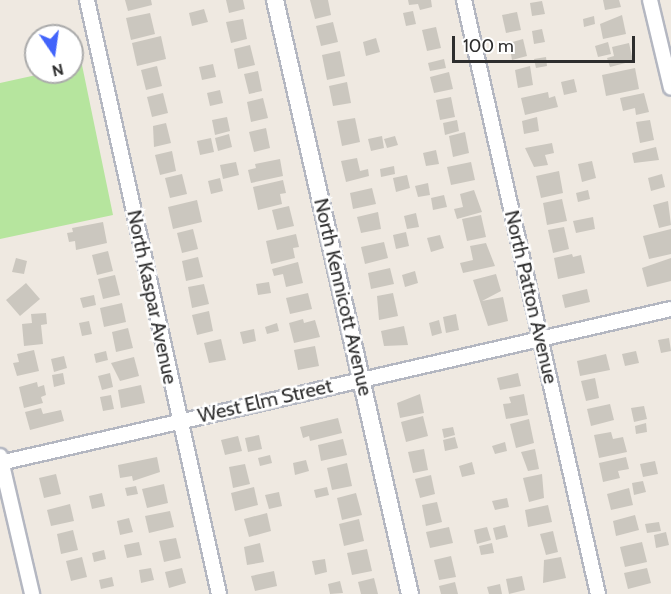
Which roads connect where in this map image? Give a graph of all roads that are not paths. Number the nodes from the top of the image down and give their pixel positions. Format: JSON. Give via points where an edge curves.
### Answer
{"nodes":[{"id":1,"x":87,"y":0,"type":"edge"},
{"id":2,"x":275,"y":0,"type":"edge"},
{"id":3,"x":464,"y":0,"type":"edge"},
{"id":4,"x":650,"y":0,"type":"edge"},
{"id":5,"x":671,"y":88,"type":"edge"},
{"id":6,"x":671,"y":309,"type":"edge"},
{"id":7,"x":540,"y":337,"type":"junction"},
{"id":8,"x":362,"y":379,"type":"junction"},
{"id":9,"x":179,"y":421,"type":"junction"},
{"id":10,"x":0,"y":460,"type":"edge"},
{"id":11,"x":32,"y":594,"type":"edge"},
{"id":12,"x":219,"y":594,"type":"edge"},
{"id":13,"x":410,"y":594,"type":"edge"},
{"id":14,"x":598,"y":594,"type":"edge"}],
"edges":[{"from":1,"to":9,"type":"street","name":"North Kaspar Avenue"},
{"from":2,"to":8,"type":"street","name":"North Kennicott Avenue"},
{"from":3,"to":7,"type":"street","name":"North Patton Avenue"},
{"from":4,"to":5,"type":"street"},
{"from":6,"to":7,"type":"street","name":"West Elm Street"},
{"from":7,"to":8,"type":"street","name":"West Elm Street"},
{"from":7,"to":14,"type":"street","name":"North Patton Avenue"},
{"from":8,"to":9,"type":"street","name":"West Elm Street"},
{"from":8,"to":13,"type":"street","name":"North Kennicott Avenue"},
{"from":9,"to":10,"type":"street","name":"West Elm Street"},
{"from":9,"to":12,"type":"street","name":"North Kaspar Avenue"},
{"from":10,"to":11,"type":"street"}]}
